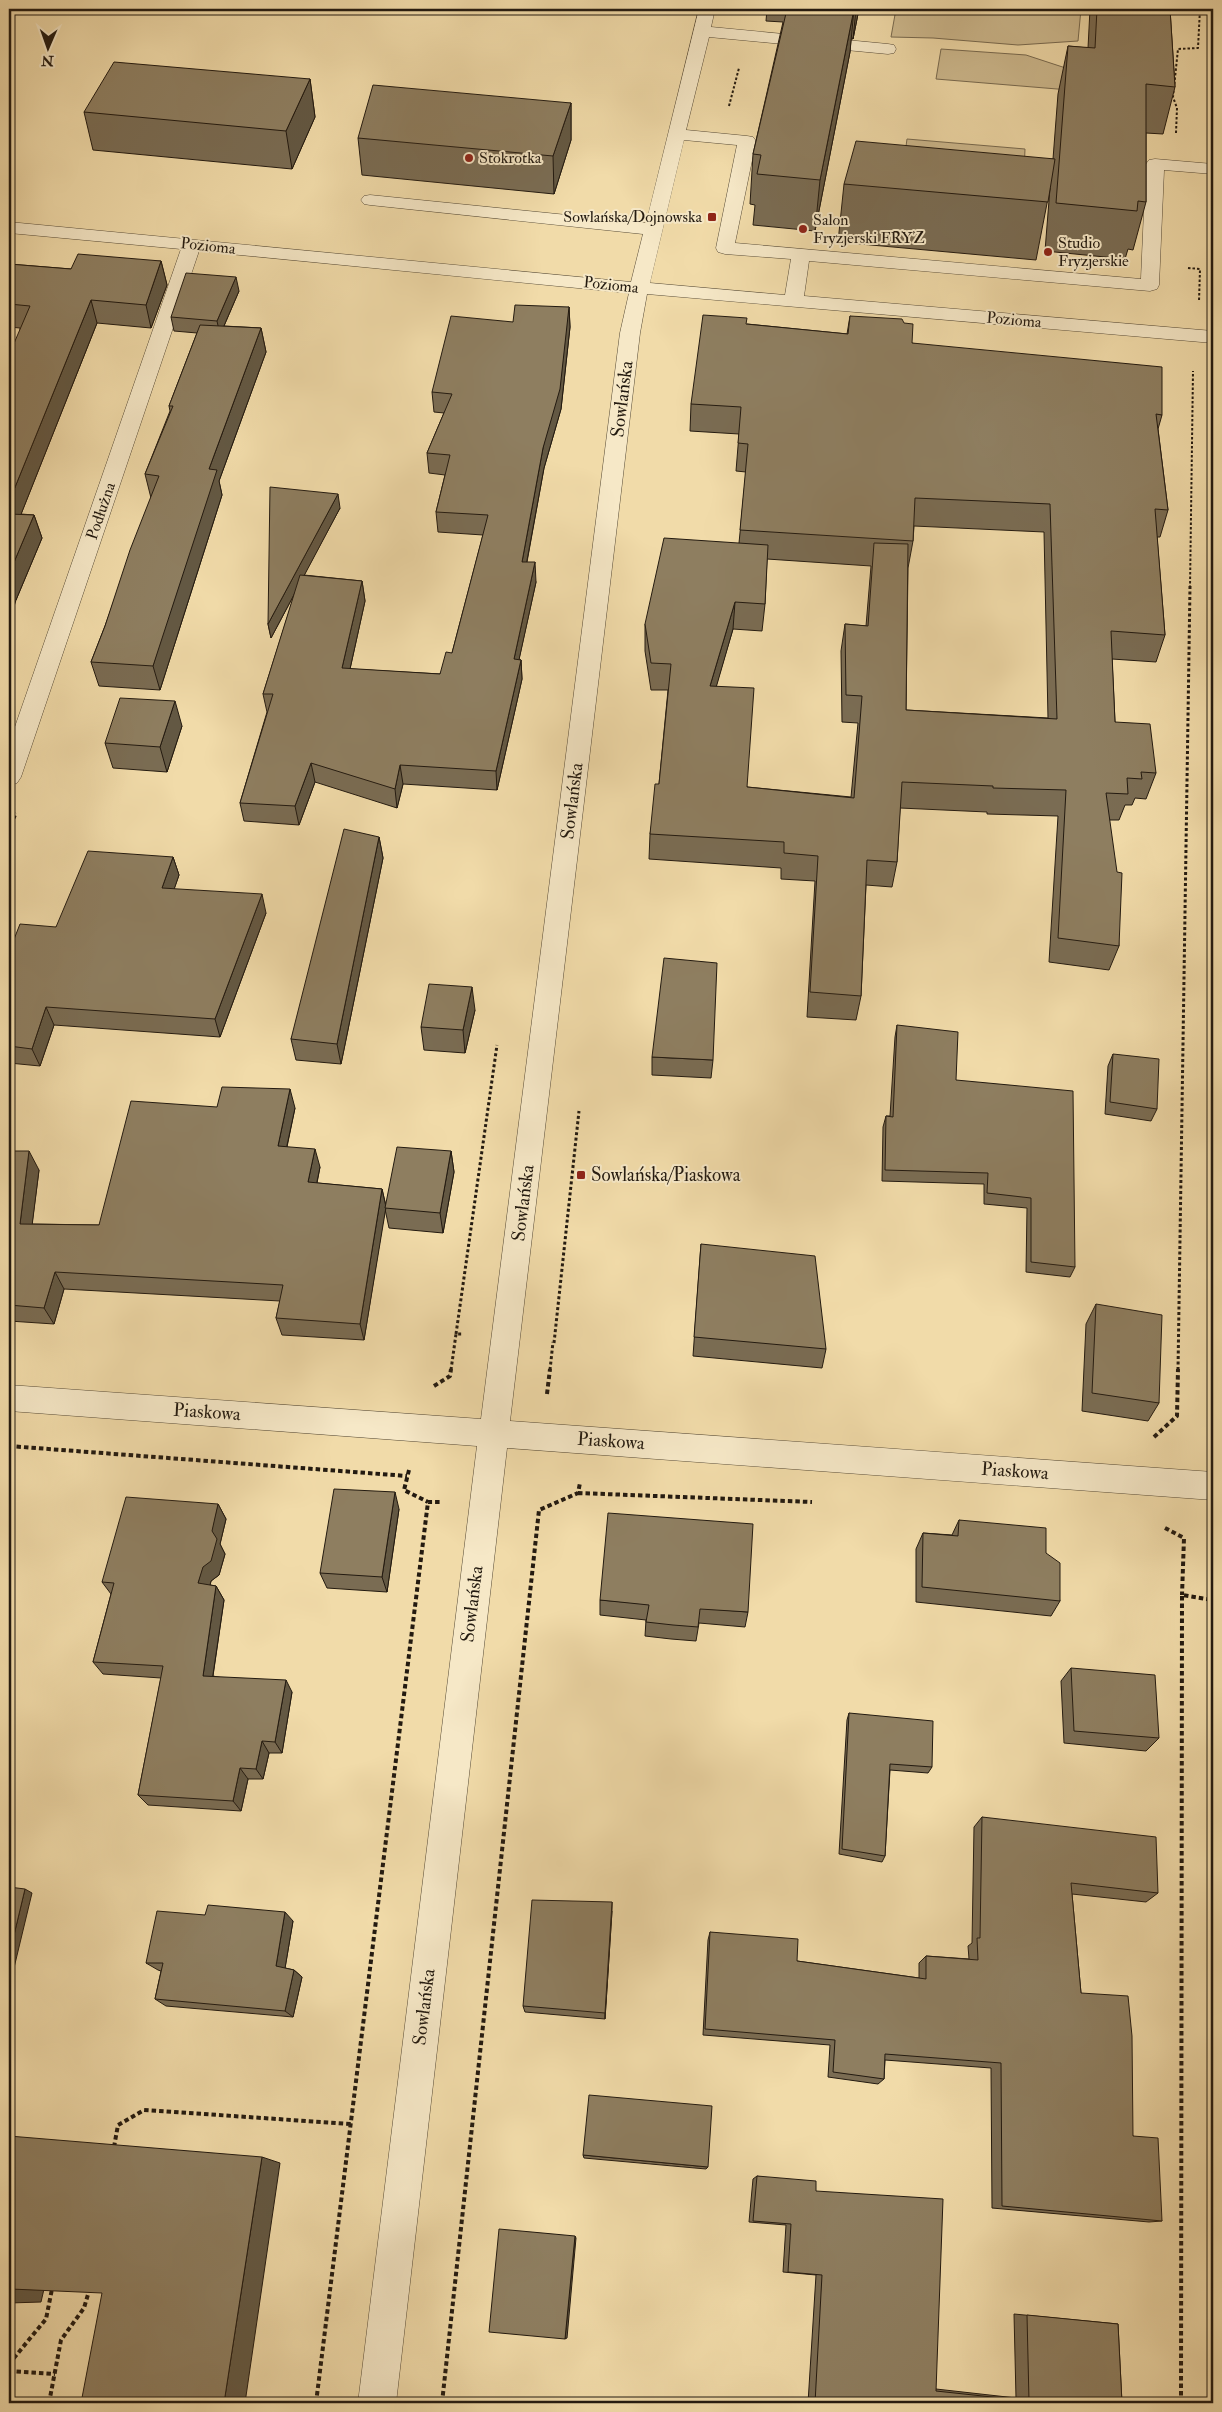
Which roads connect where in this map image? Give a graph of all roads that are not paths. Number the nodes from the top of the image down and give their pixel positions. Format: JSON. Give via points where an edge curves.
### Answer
{"nodes":[{"id":1,"x":707,"y":9,"type":"edge"},
{"id":2,"x":702,"y":31,"type":"junction"},
{"id":3,"x":888,"y":49,"type":"dead end"},
{"id":4,"x":676,"y":134,"type":"junction"},
{"id":5,"x":1213,"y":169,"type":"edge"},
{"id":6,"x":370,"y":200,"type":"dead end"},
{"id":7,"x":9,"y":227,"type":"edge"},
{"id":8,"x":653,"y":229,"type":"junction"},
{"id":9,"x":191,"y":244,"type":"junction"},
{"id":10,"x":801,"y":255,"type":"junction"},
{"id":11,"x":639,"y":288,"type":"junction"},
{"id":12,"x":794,"y":301,"type":"junction"},
{"id":13,"x":1213,"y":337,"type":"edge"},
{"id":14,"x":9,"y":777,"type":"edge"},
{"id":15,"x":9,"y":1398,"type":"edge"},
{"id":16,"x":494,"y":1432,"type":"junction"},
{"id":17,"x":1213,"y":1486,"type":"edge"},
{"id":18,"x":377,"y":2403,"type":"edge"}],
"edges":[{"from":1,"to":2,"type":"street","name":"Sowlańska"},
{"from":2,"to":3,"type":"street"},
{"from":2,"to":4,"type":"street","name":"Sowlańska"},
{"from":4,"to":8,"type":"street","name":"Sowlańska"},
{"from":4,"to":10,"type":"street","via":[[747,141],[725,248]]},
{"from":5,"to":10,"type":"street","via":[[1155,164],[1150,286]]},
{"from":6,"to":8,"type":"street"},
{"from":7,"to":9,"type":"street","name":"Pozioma"},
{"from":8,"to":11,"type":"street","name":"Sowlańska"},
{"from":9,"to":11,"type":"street","name":"Pozioma"},
{"from":9,"to":14,"type":"street","name":"Podłużna"},
{"from":10,"to":12,"type":"street"},
{"from":11,"to":12,"type":"street","name":"Pozioma"},
{"from":11,"to":16,"type":"street","name":"Sowlańska","via":[[628,353]]},
{"from":12,"to":13,"type":"street","name":"Pozioma"},
{"from":15,"to":16,"type":"street","name":"Piaskowa"},
{"from":16,"to":17,"type":"street","name":"Piaskowa"},
{"from":16,"to":18,"type":"street","name":"Sowlańska"}]}
